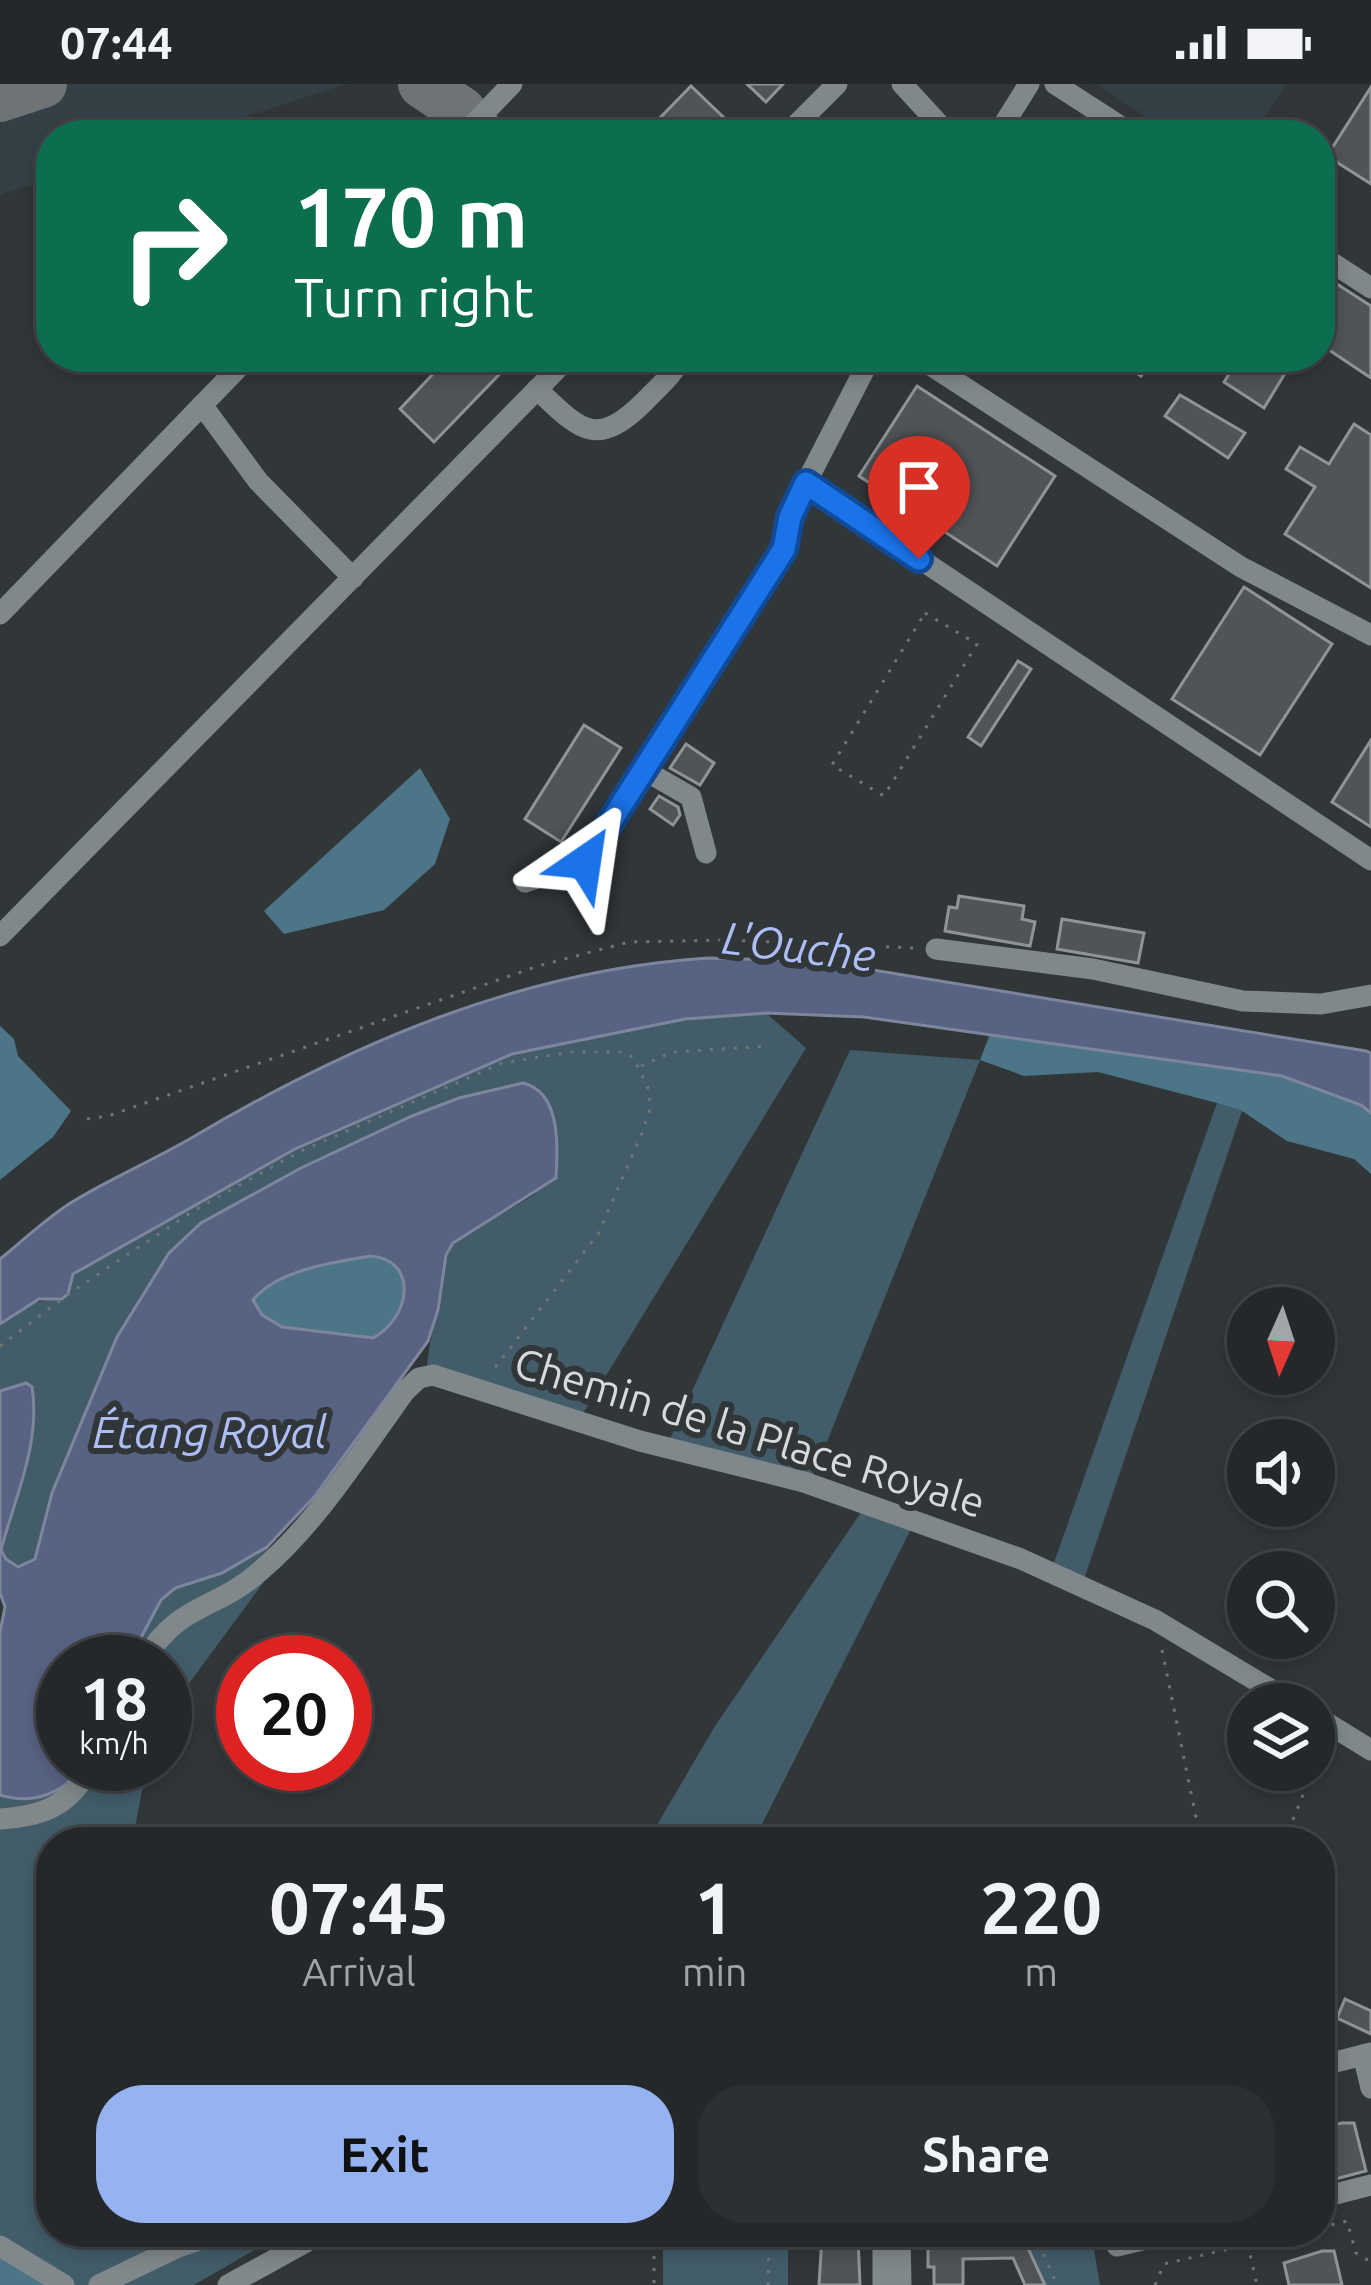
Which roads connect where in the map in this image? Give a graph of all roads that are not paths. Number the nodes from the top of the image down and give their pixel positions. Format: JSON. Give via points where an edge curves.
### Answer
{"nodes":[{"id":1,"x":512,"y":84,"type":"edge"},
{"id":2,"x":837,"y":84,"type":"edge"},
{"id":3,"x":902,"y":84,"type":"edge"},
{"id":4,"x":1030,"y":84,"type":"edge"},
{"id":5,"x":1055,"y":84,"type":"edge"},
{"id":6,"x":477,"y":120,"type":"edge"},
{"id":7,"x":801,"y":120,"type":"edge"},
{"id":8,"x":935,"y":120,"type":"edge"},
{"id":9,"x":1007,"y":120,"type":"edge"},
{"id":10,"x":1111,"y":120,"type":"edge"},
{"id":11,"x":1335,"y":265,"type":"edge"},
{"id":12,"x":1371,"y":288,"type":"edge"},
{"id":13,"x":234,"y":372,"type":"edge"},
{"id":14,"x":554,"y":372,"type":"edge"},
{"id":15,"x":673,"y":372,"type":"edge"},
{"id":16,"x":863,"y":372,"type":"edge"},
{"id":17,"x":941,"y":372,"type":"edge"},
{"id":18,"x":537,"y":389,"type":"junction"},
{"id":19,"x":202,"y":405,"type":"junction"},
{"id":20,"x":806,"y":483,"type":"junction"},
{"id":21,"x":353,"y":578,"type":"junction"},
{"id":22,"x":0,"y":614,"type":"edge"},
{"id":23,"x":1371,"y":635,"type":"edge"},
{"id":24,"x":642,"y":769,"type":"junction"},
{"id":25,"x":706,"y":854,"type":"dead end"},
{"id":26,"x":1371,"y":860,"type":"edge"},
{"id":27,"x":525,"y":883,"type":"dead end"},
{"id":28,"x":0,"y":936,"type":"edge"},
{"id":29,"x":936,"y":950,"type":"road end"},
{"id":30,"x":1371,"y":995,"type":"edge"},
{"id":31,"x":163,"y":1635,"type":"edge"},
{"id":32,"x":1260,"y":1683,"type":"edge"},
{"id":33,"x":1335,"y":1728,"type":"edge"},
{"id":34,"x":1371,"y":1750,"type":"edge"},
{"id":35,"x":74,"y":1791,"type":"edge"},
{"id":36,"x":0,"y":1819,"type":"edge"},
{"id":37,"x":1367,"y":2054,"type":"edge"},
{"id":38,"x":1335,"y":2062,"type":"edge"},
{"id":39,"x":1371,"y":2088,"type":"edge"},
{"id":40,"x":1371,"y":2186,"type":"edge"},
{"id":41,"x":1335,"y":2194,"type":"edge"},
{"id":42,"x":0,"y":2246,"type":"edge"},
{"id":43,"x":183,"y":2247,"type":"edge"},
{"id":44,"x":295,"y":2247,"type":"edge"},
{"id":45,"x":883,"y":2247,"type":"edge"},
{"id":46,"x":900,"y":2247,"type":"edge"},
{"id":47,"x":64,"y":2285,"type":"edge"},
{"id":48,"x":99,"y":2285,"type":"edge"},
{"id":49,"x":228,"y":2285,"type":"edge"},
{"id":50,"x":883,"y":2285,"type":"edge"},
{"id":51,"x":901,"y":2285,"type":"edge"}],
"edges":[{"from":1,"to":6,"type":"street"},
{"from":2,"to":7,"type":"street"},
{"from":3,"to":8,"type":"street"},
{"from":4,"to":9,"type":"street"},
{"from":5,"to":10,"type":"street"},
{"from":11,"to":12,"type":"street"},
{"from":13,"to":19,"type":"street"},
{"from":14,"to":18,"type":"street"},
{"from":15,"to":18,"type":"street","via":[[613,429],[577,426]]},
{"from":16,"to":20,"type":"street"},
{"from":17,"to":23,"type":"street","via":[[1241,567]]},
{"from":18,"to":21,"type":"street"},
{"from":19,"to":21,"type":"street","via":[[258,481]]},
{"from":19,"to":22,"type":"street"},
{"from":20,"to":24,"type":"street","via":[[784,549]]},
{"from":20,"to":26,"type":"street"},
{"from":21,"to":28,"type":"street"},
{"from":24,"to":25,"type":"street","via":[[691,797]]},
{"from":24,"to":27,"type":"street","via":[[585,862]]},
{"from":29,"to":30,"type":"street","via":[[1093,969],[1243,1001],[1321,1004]]},
{"from":31,"to":32,"type":"street","name":"Chemin de la Place Royale","via":[[263,1569],[405,1390],[433,1375],[640,1441],[804,1482],[1021,1558],[1155,1619]]},
{"from":33,"to":34,"type":"street"},
{"from":35,"to":36,"type":"street","via":[[66,1802]]},
{"from":37,"to":38,"type":"street"},
{"from":37,"to":39,"type":"street"},
{"from":40,"to":41,"type":"street"},
{"from":42,"to":47,"type":"street"},
{"from":43,"to":48,"type":"street"},
{"from":44,"to":49,"type":"street"},
{"from":45,"to":50,"type":"street"},
{"from":46,"to":51,"type":"street"}]}
